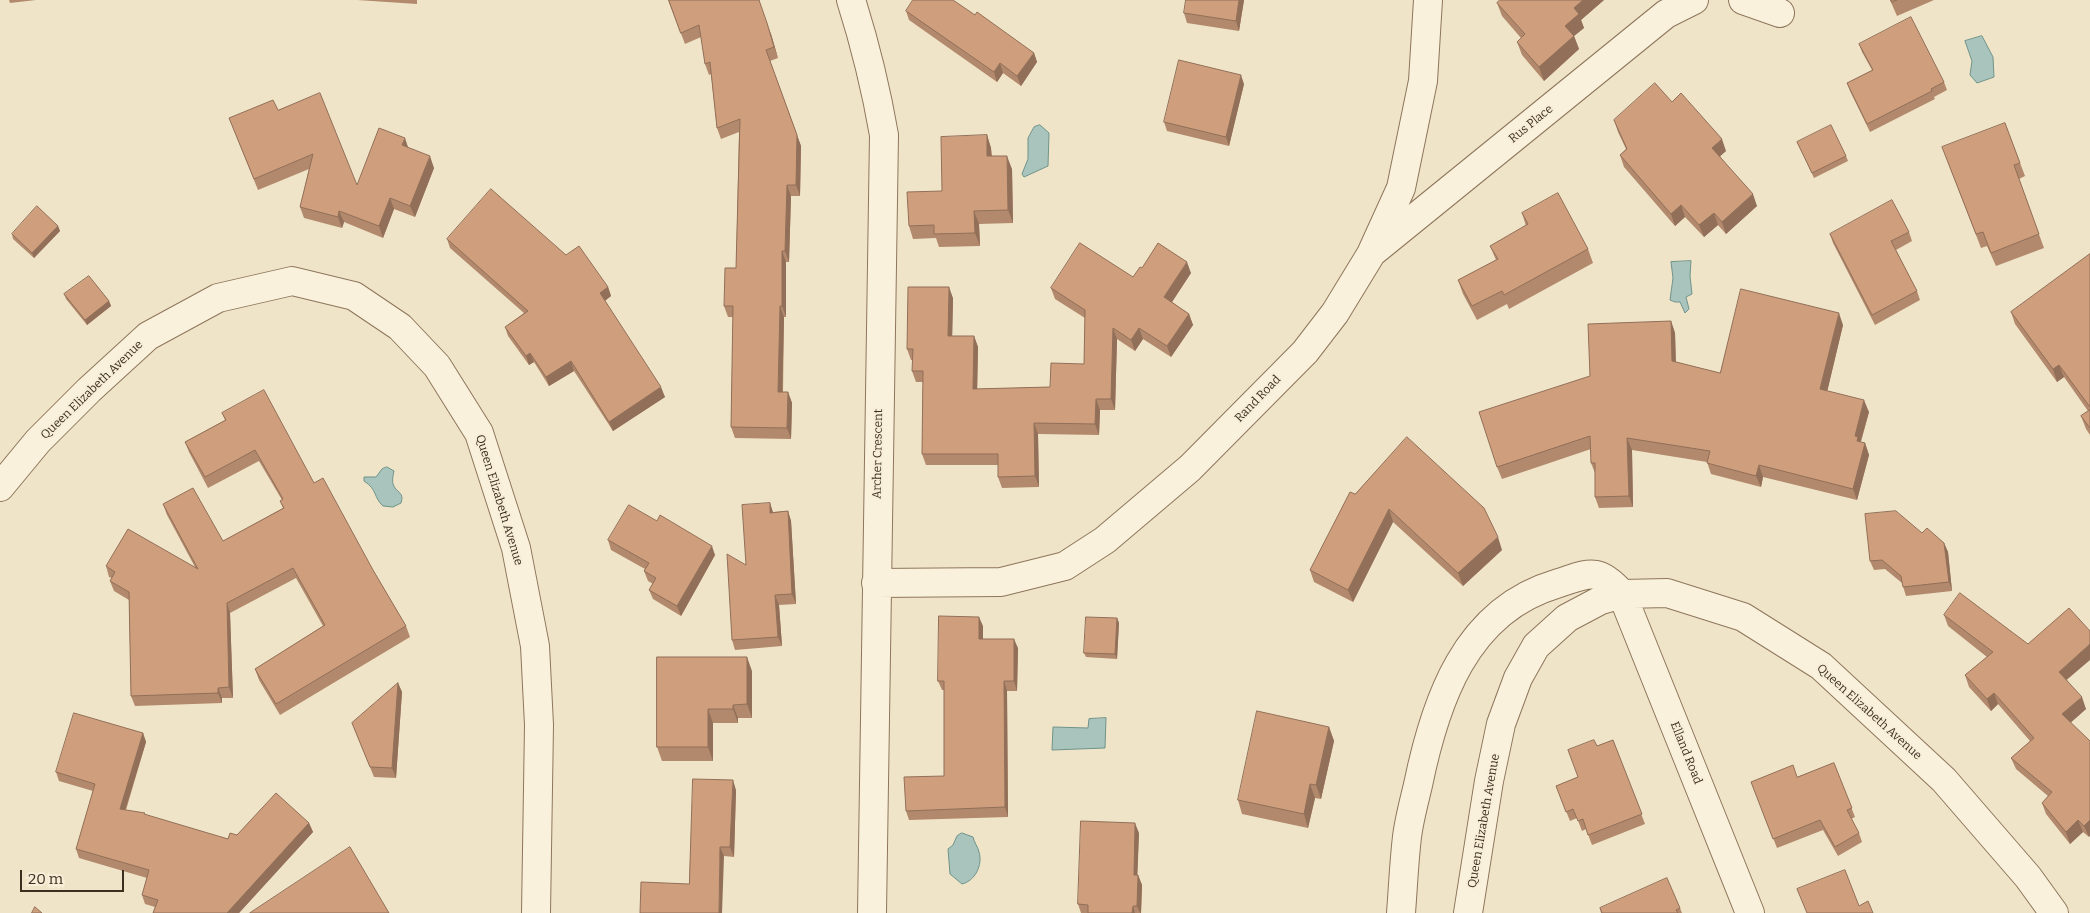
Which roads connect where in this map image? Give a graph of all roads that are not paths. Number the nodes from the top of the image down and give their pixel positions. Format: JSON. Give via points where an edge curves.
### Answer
{"nodes":[{"id":1,"x":850,"y":0,"type":"edge"},
{"id":2,"x":1428,"y":0,"type":"edge"},
{"id":3,"x":1694,"y":0,"type":"edge"},
{"id":4,"x":1743,"y":0,"type":"edge"},
{"id":5,"x":1780,"y":13,"type":"dead end"},
{"id":6,"x":1371,"y":254,"type":"junction"},
{"id":7,"x":0,"y":487,"type":"edge"},
{"id":8,"x":876,"y":582,"type":"junction"},
{"id":9,"x":1622,"y":594,"type":"junction"},
{"id":10,"x":536,"y":913,"type":"edge"},
{"id":11,"x":872,"y":913,"type":"edge"},
{"id":12,"x":1401,"y":913,"type":"edge"},
{"id":13,"x":1468,"y":913,"type":"edge"},
{"id":14,"x":1750,"y":913,"type":"edge"},
{"id":15,"x":2054,"y":913,"type":"edge"}],
"edges":[{"from":1,"to":8,"type":"street","name":"Archer Crescent","via":[[863,36],[884,135]]},
{"from":2,"to":6,"type":"street","name":"Rand Road","via":[[1423,81],[1401,188]]},
{"from":3,"to":6,"type":"street","name":"Rus Place","via":[[1666,14]]},
{"from":4,"to":5,"type":"street"},
{"from":6,"to":8,"type":"street","name":"Rand Road","via":[[1335,314],[1305,352],[1190,468],[1105,540],[1081,556],[1065,566],[1001,582]]},
{"from":7,"to":10,"type":"street","name":"Queen Elizabeth Avenue","via":[[89,390],[148,336],[218,298],[292,281],[354,296],[400,327],[437,366],[479,433],[516,548],[535,646],[539,726]]},
{"from":8,"to":11,"type":"street","name":"Archer Crescent"},
{"from":9,"to":12,"type":"street","via":[[1606,578],[1596,574],[1538,589],[1508,606],[1465,653],[1428,738],[1407,836]]},
{"from":9,"to":13,"type":"street","name":"Queen Elizabeth Avenue","via":[[1567,618],[1536,646],[1518,678],[1501,724],[1488,781]]},
{"from":9,"to":14,"type":"street","name":"Elland Road"},
{"from":9,"to":15,"type":"street","name":"Queen Elizabeth Avenue","via":[[1667,593],[1743,617],[1821,666],[1944,780],[2028,877]]}]}
